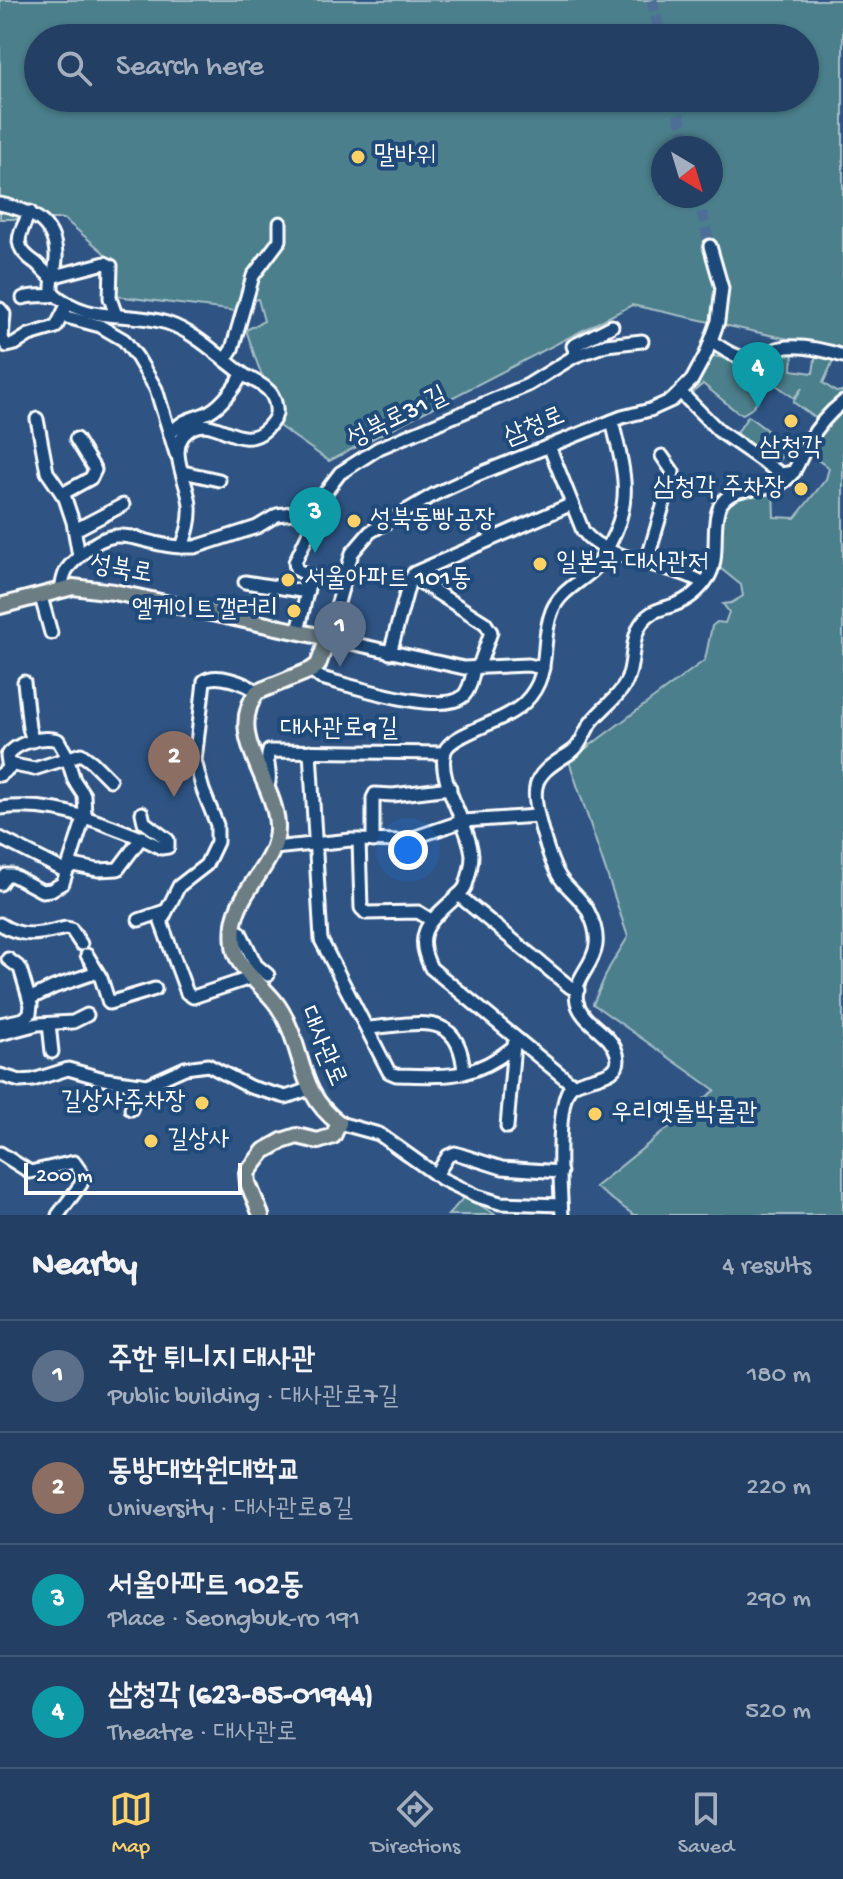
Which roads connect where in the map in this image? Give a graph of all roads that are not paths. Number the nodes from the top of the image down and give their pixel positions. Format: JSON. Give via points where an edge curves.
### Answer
{"nodes":[{"id":1,"x":0,"y":204,"type":"edge"},
{"id":2,"x":30,"y":212,"type":"junction"},
{"id":3,"x":280,"y":223,"type":"dead end"},
{"id":4,"x":710,"y":246,"type":"tunnel mouth"},
{"id":5,"x":51,"y":277,"type":"junction"},
{"id":6,"x":55,"y":295,"type":"junction"},
{"id":7,"x":23,"y":298,"type":"dead end"},
{"id":8,"x":0,"y":309,"type":"edge"},
{"id":9,"x":64,"y":310,"type":"junction"},
{"id":10,"x":116,"y":315,"type":"junction"},
{"id":11,"x":612,"y":326,"type":"dead end"},
{"id":12,"x":642,"y":341,"type":"dead end"},
{"id":13,"x":711,"y":341,"type":"junction"},
{"id":14,"x":578,"y":355,"type":"junction"},
{"id":15,"x":843,"y":356,"type":"edge"},
{"id":16,"x":225,"y":360,"type":"junction"},
{"id":17,"x":243,"y":374,"type":"junction"},
{"id":18,"x":680,"y":392,"type":"junction"},
{"id":19,"x":843,"y":402,"type":"edge"},
{"id":20,"x":37,"y":419,"type":"dead end"},
{"id":21,"x":612,"y":421,"type":"junction"},
{"id":22,"x":170,"y":434,"type":"junction"},
{"id":23,"x":76,"y":439,"type":"dead end"},
{"id":24,"x":549,"y":446,"type":"junction"},
{"id":25,"x":176,"y":454,"type":"junction"},
{"id":26,"x":662,"y":456,"type":"dead end"},
{"id":27,"x":183,"y":472,"type":"junction"},
{"id":28,"x":794,"y":472,"type":"junction"},
{"id":29,"x":219,"y":480,"type":"dead end"},
{"id":30,"x":62,"y":494,"type":"junction"},
{"id":31,"x":572,"y":504,"type":"junction"},
{"id":32,"x":123,"y":505,"type":"dead end"},
{"id":33,"x":75,"y":530,"type":"junction"},
{"id":34,"x":310,"y":530,"type":"dead end"},
{"id":35,"x":182,"y":547,"type":"junction"},
{"id":36,"x":606,"y":550,"type":"junction"},
{"id":37,"x":79,"y":556,"type":"junction"},
{"id":38,"x":647,"y":561,"type":"junction"},
{"id":39,"x":412,"y":577,"type":"junction"},
{"id":40,"x":245,"y":582,"type":"dead end"},
{"id":41,"x":704,"y":583,"type":"junction"},
{"id":42,"x":61,"y":589,"type":"junction"},
{"id":43,"x":307,"y":592,"type":"junction"},
{"id":44,"x":41,"y":597,"type":"junction"},
{"id":45,"x":0,"y":606,"type":"edge"},
{"id":46,"x":298,"y":632,"type":"junction"},
{"id":47,"x":51,"y":633,"type":"dead end"},
{"id":48,"x":328,"y":638,"type":"junction"},
{"id":49,"x":390,"y":653,"type":"junction"},
{"id":50,"x":475,"y":668,"type":"junction"},
{"id":51,"x":543,"y":668,"type":"junction"},
{"id":52,"x":314,"y":672,"type":"junction"},
{"id":53,"x":24,"y":682,"type":"dead end"},
{"id":54,"x":287,"y":686,"type":"dead end"},
{"id":55,"x":257,"y":692,"type":"junction"},
{"id":56,"x":33,"y":741,"type":"junction"},
{"id":57,"x":310,"y":751,"type":"junction"},
{"id":58,"x":444,"y":753,"type":"junction"},
{"id":59,"x":66,"y":757,"type":"junction"},
{"id":60,"x":9,"y":764,"type":"junction"},
{"id":61,"x":0,"y":775,"type":"edge"},
{"id":62,"x":110,"y":780,"type":"dead end"},
{"id":63,"x":268,"y":786,"type":"junction"},
{"id":64,"x":450,"y":788,"type":"junction"},
{"id":65,"x":0,"y":808,"type":"edge"},
{"id":66,"x":142,"y":813,"type":"dead end"},
{"id":67,"x":85,"y":815,"type":"junction"},
{"id":68,"x":538,"y":816,"type":"junction"},
{"id":69,"x":463,"y":821,"type":"junction"},
{"id":70,"x":142,"y":837,"type":"junction"},
{"id":71,"x":0,"y":838,"type":"edge"},
{"id":72,"x":359,"y":840,"type":"junction"},
{"id":73,"x":373,"y":841,"type":"junction"},
{"id":74,"x":315,"y":843,"type":"junction"},
{"id":75,"x":274,"y":848,"type":"junction"},
{"id":76,"x":65,"y":871,"type":"junction"},
{"id":77,"x":0,"y":884,"type":"edge"},
{"id":78,"x":458,"y":895,"type":"junction"},
{"id":79,"x":165,"y":911,"type":"junction"},
{"id":80,"x":139,"y":920,"type":"dead end"},
{"id":81,"x":431,"y":920,"type":"junction"},
{"id":82,"x":0,"y":924,"type":"edge"},
{"id":83,"x":8,"y":959,"type":"dead end"},
{"id":84,"x":97,"y":972,"type":"junction"},
{"id":85,"x":260,"y":976,"type":"junction"},
{"id":86,"x":155,"y":989,"type":"dead end"},
{"id":87,"x":578,"y":990,"type":"junction"},
{"id":88,"x":29,"y":999,"type":"junction"},
{"id":89,"x":87,"y":1015,"type":"dead end"},
{"id":90,"x":0,"y":1024,"type":"edge"},
{"id":91,"x":49,"y":1024,"type":"junction"},
{"id":92,"x":367,"y":1028,"type":"junction"},
{"id":93,"x":0,"y":1034,"type":"edge"},
{"id":94,"x":515,"y":1043,"type":"junction"},
{"id":95,"x":52,"y":1052,"type":"dead end"},
{"id":96,"x":464,"y":1073,"type":"junction"},
{"id":97,"x":0,"y":1075,"type":"edge"},
{"id":98,"x":140,"y":1084,"type":"junction"},
{"id":99,"x":573,"y":1085,"type":"junction"},
{"id":100,"x":309,"y":1089,"type":"junction"},
{"id":101,"x":131,"y":1109,"type":"dead end"},
{"id":102,"x":339,"y":1123,"type":"junction"},
{"id":103,"x":507,"y":1127,"type":"dead end"},
{"id":104,"x":0,"y":1153,"type":"edge"},
{"id":105,"x":561,"y":1172,"type":"junction"},
{"id":106,"x":436,"y":1175,"type":"junction"},
{"id":107,"x":511,"y":1204,"type":"junction"},
{"id":108,"x":562,"y":1210,"type":"edge"},
{"id":109,"x":58,"y":1215,"type":"edge"},
{"id":110,"x":261,"y":1215,"type":"edge"},
{"id":111,"x":499,"y":1215,"type":"edge"}],
"edges":[{"from":1,"to":2,"type":"street"},
{"from":2,"to":5,"type":"street","via":[[48,226],[53,240]]},
{"from":2,"to":5,"type":"street","via":[[21,230],[20,251]]},
{"from":3,"to":16,"type":"street","via":[[280,240],[253,276]]},
{"from":4,"to":13,"type":"street","name":"삼청로","via":[[722,288]]},
{"from":5,"to":6,"type":"street"},
{"from":5,"to":10,"type":"street","via":[[105,263],[111,266],[110,298]]},
{"from":6,"to":7,"type":"street"},
{"from":6,"to":9,"type":"street"},
{"from":8,"to":9,"type":"street","via":[[7,346],[56,327]]},
{"from":9,"to":10,"type":"street"},
{"from":9,"to":22,"type":"street","via":[[124,340],[156,389]]},
{"from":10,"to":16,"type":"street","via":[[169,324]]},
{"from":11,"to":14,"type":"street","via":[[573,346]]},
{"from":12,"to":14,"type":"street","name":"성북로31길"},
{"from":13,"to":15,"type":"street","via":[[746,358],[782,347],[819,348]]},
{"from":13,"to":18,"type":"street","name":"삼청로","via":[[692,380]]},
{"from":14,"to":35,"type":"street","name":"성북로31길","via":[[379,448],[340,473],[315,506]]},
{"from":16,"to":17,"type":"street"},
{"from":17,"to":22,"type":"street","via":[[213,409],[189,417]]},
{"from":17,"to":25,"type":"street","via":[[275,400],[276,415],[269,426],[246,439],[207,424],[188,430]]},
{"from":18,"to":21,"type":"street","name":"삼청로","via":[[650,410]]},
{"from":18,"to":28,"type":"street","via":[[719,431],[781,474]]},
{"from":19,"to":28,"type":"street","via":[[807,443]]},
{"from":20,"to":30,"type":"street","via":[[47,472]]},
{"from":21,"to":24,"type":"street","name":"삼청로"},
{"from":21,"to":36,"type":"street","via":[[626,491],[625,507]]},
{"from":22,"to":25,"type":"street"},
{"from":23,"to":30,"type":"street","via":[[95,470],[91,478]]},
{"from":24,"to":31,"type":"street"},
{"from":24,"to":48,"type":"street","name":"삼청로","via":[[435,494],[370,532],[352,553]]},
{"from":25,"to":27,"type":"street"},
{"from":26,"to":38,"type":"street","via":[[673,472]]},
{"from":27,"to":29,"type":"street"},
{"from":27,"to":35,"type":"street","via":[[190,524]]},
{"from":28,"to":41,"type":"street","via":[[780,485],[735,492],[723,500],[713,567]]},
{"from":30,"to":33,"type":"street"},
{"from":31,"to":36,"type":"street","via":[[583,531]]},
{"from":31,"to":39,"type":"street"},
{"from":32,"to":33,"type":"street"},
{"from":33,"to":37,"type":"street"},
{"from":34,"to":43,"type":"street","via":[[295,562],[296,569],[311,577]]},
{"from":35,"to":37,"type":"street","name":"성북로31길","via":[[114,534]]},
{"from":36,"to":38,"type":"street"},
{"from":36,"to":51,"type":"street","via":[[598,566],[552,611]]},
{"from":37,"to":42,"type":"street","name":"성북로31길","via":[[65,570]]},
{"from":38,"to":41,"type":"street"},
{"from":39,"to":49,"type":"street"},
{"from":39,"to":50,"type":"street","via":[[485,623],[491,632]]},
{"from":40,"to":43,"type":"street"},
{"from":41,"to":68,"type":"street","via":[[694,595],[644,619],[625,687],[588,727],[577,748],[536,786]]},
{"from":42,"to":44,"type":"main road","name":"성북로"},
{"from":42,"to":46,"type":"main road","name":"성북로","via":[[114,592]]},
{"from":43,"to":46,"type":"street"},
{"from":44,"to":45,"type":"main road","name":"성북로"},
{"from":44,"to":47,"type":"street"},
{"from":46,"to":48,"type":"main road","name":"성북로"},
{"from":48,"to":49,"type":"street"},
{"from":48,"to":52,"type":"main road"},
{"from":49,"to":50,"type":"street"},
{"from":50,"to":51,"type":"street"},
{"from":50,"to":52,"type":"street","via":[[460,699],[427,704]]},
{"from":51,"to":58,"type":"street","via":[[527,701],[510,716],[458,736]]},
{"from":52,"to":54,"type":"street"},
{"from":52,"to":55,"type":"main road"},
{"from":53,"to":56,"type":"street"},
{"from":55,"to":63,"type":"main road","via":[[247,729],[251,754]]},
{"from":55,"to":79,"type":"street","via":[[213,677],[204,681],[195,761],[217,825],[217,842],[206,865],[179,886]]},
{"from":56,"to":59,"type":"street","via":[[58,740]]},
{"from":56,"to":60,"type":"street","via":[[11,750]]},
{"from":57,"to":58,"type":"street","name":"대사관로9길"},
{"from":57,"to":63,"type":"street","name":"대사관로9길","via":[[269,751]]},
{"from":57,"to":74,"type":"street"},
{"from":58,"to":64,"type":"street","via":[[442,766]]},
{"from":59,"to":60,"type":"street","via":[[34,769]]},
{"from":59,"to":62,"type":"street","via":[[81,754]]},
{"from":59,"to":67,"type":"street","via":[[84,795]]},
{"from":60,"to":61,"type":"street"},
{"from":63,"to":75,"type":"main road","via":[[277,828]]},
{"from":64,"to":69,"type":"street"},
{"from":64,"to":73,"type":"street","via":[[375,794]]},
{"from":65,"to":67,"type":"street","via":[[35,806]]},
{"from":66,"to":70,"type":"street","via":[[144,822],[170,844],[161,848]]},
{"from":67,"to":70,"type":"street"},
{"from":67,"to":76,"type":"street"},
{"from":68,"to":69,"type":"street"},
{"from":68,"to":87,"type":"street","via":[[558,875],[588,912],[598,943]]},
{"from":69,"to":73,"type":"street","via":[[404,841]]},
{"from":69,"to":78,"type":"street","via":[[472,857],[465,888]]},
{"from":70,"to":76,"type":"street","via":[[118,869],[73,865]]},
{"from":71,"to":76,"type":"street"},
{"from":72,"to":73,"type":"street"},
{"from":72,"to":74,"type":"street"},
{"from":72,"to":81,"type":"street","via":[[361,908],[366,913],[418,912]]},
{"from":74,"to":75,"type":"street"},
{"from":74,"to":92,"type":"street","via":[[321,940]]},
{"from":75,"to":85,"type":"main road","name":"대사관로","via":[[237,910],[234,930],[236,953]]},
{"from":76,"to":77,"type":"street","via":[[63,883],[47,891],[12,875]]},
{"from":78,"to":81,"type":"street"},
{"from":78,"to":87,"type":"street"},
{"from":79,"to":80,"type":"street"},
{"from":79,"to":85,"type":"street","via":[[161,922],[187,993],[193,997]]},
{"from":81,"to":94,"type":"street","via":[[424,954],[431,968]]},
{"from":82,"to":84,"type":"street","via":[[30,936],[71,929]]},
{"from":83,"to":88,"type":"street","via":[[20,968]]},
{"from":84,"to":86,"type":"street","via":[[109,1003]]},
{"from":84,"to":88,"type":"street"},
{"from":85,"to":100,"type":"main road","name":"대사관로","via":[[280,1008]]},
{"from":87,"to":99,"type":"street","via":[[582,1014],[618,1054],[607,1074]]},
{"from":88,"to":90,"type":"street","via":[[30,1013],[24,1019]]},
{"from":89,"to":91,"type":"street"},
{"from":91,"to":93,"type":"street"},
{"from":91,"to":95,"type":"street"},
{"from":92,"to":96,"type":"street","via":[[389,1072]]},
{"from":92,"to":96,"type":"street","via":[[436,1023],[448,1029],[463,1054]]},
{"from":94,"to":96,"type":"street","via":[[497,1061]]},
{"from":94,"to":99,"type":"street"},
{"from":94,"to":103,"type":"street"},
{"from":97,"to":98,"type":"street","via":[[33,1080],[68,1069]]},
{"from":98,"to":100,"type":"street","via":[[208,1065],[250,1087],[286,1097]]},
{"from":98,"to":101,"type":"street"},
{"from":99,"to":105,"type":"street","via":[[562,1121]]},
{"from":100,"to":102,"type":"main road","name":"대사관로","via":[[323,1111]]},
{"from":102,"to":106,"type":"street","via":[[379,1134]]},
{"from":102,"to":110,"type":"main road","name":"대사관로","via":[[333,1136],[318,1141],[297,1136],[264,1151],[247,1173]]},
{"from":104,"to":109,"type":"street","via":[[30,1172],[74,1162],[83,1175],[81,1184]]},
{"from":105,"to":106,"type":"street","via":[[502,1168],[455,1153]]},
{"from":105,"to":108,"type":"street"},
{"from":106,"to":107,"type":"street","via":[[477,1196]]},
{"from":107,"to":108,"type":"street"},
{"from":107,"to":111,"type":"street"}]}
